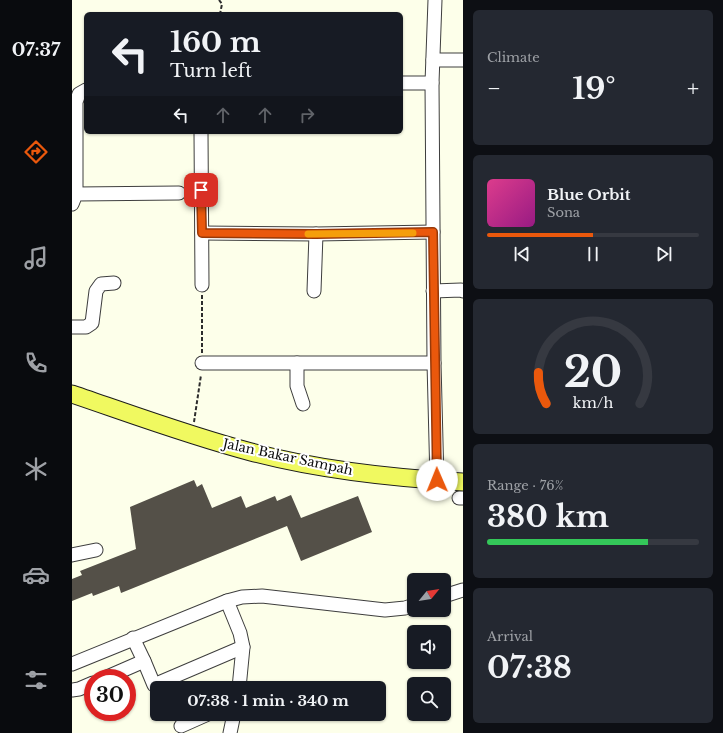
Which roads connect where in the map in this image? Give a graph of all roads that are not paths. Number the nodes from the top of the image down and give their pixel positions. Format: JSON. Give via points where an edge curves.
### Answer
{"nodes":[{"id":1,"x":435,"y":0,"type":"edge"},
{"id":2,"x":432,"y":60,"type":"junction"},
{"id":3,"x":463,"y":60,"type":"edge"},
{"id":4,"x":403,"y":83,"type":"edge"},
{"id":5,"x":432,"y":83,"type":"junction"},
{"id":6,"x":84,"y":91,"type":"edge"},
{"id":7,"x":200,"y":134,"type":"edge"},
{"id":8,"x":179,"y":193,"type":"dead end"},
{"id":9,"x":74,"y":199,"type":"edge"},
{"id":10,"x":433,"y":232,"type":"junction"},
{"id":11,"x":202,"y":233,"type":"junction"},
{"id":12,"x":316,"y":234,"type":"junction"},
{"id":13,"x":114,"y":283,"type":"dead end"},
{"id":14,"x":202,"y":285,"type":"road end"},
{"id":15,"x":314,"y":291,"type":"dead end"},
{"id":16,"x":433,"y":291,"type":"junction"},
{"id":17,"x":463,"y":291,"type":"edge"},
{"id":18,"x":72,"y":327,"type":"edge"},
{"id":19,"x":202,"y":363,"type":"road end"},
{"id":20,"x":297,"y":363,"type":"junction"},
{"id":21,"x":434,"y":363,"type":"junction"},
{"id":22,"x":72,"y":394,"type":"edge"},
{"id":23,"x":303,"y":404,"type":"dead end"},
{"id":24,"x":437,"y":480,"type":"junction"},
{"id":25,"x":462,"y":493,"type":"edge"},
{"id":26,"x":96,"y":550,"type":"dead end"},
{"id":27,"x":72,"y":555,"type":"edge"},
{"id":28,"x":463,"y":590,"type":"edge"},
{"id":29,"x":451,"y":594,"type":"edge"},
{"id":30,"x":227,"y":601,"type":"junction"},
{"id":31,"x":407,"y":607,"type":"edge"},
{"id":32,"x":133,"y":638,"type":"junction"},
{"id":33,"x":243,"y":647,"type":"junction"},
{"id":34,"x":144,"y":661,"type":"junction"},
{"id":35,"x":72,"y":664,"type":"edge"},
{"id":36,"x":126,"y":669,"type":"edge"},
{"id":37,"x":240,"y":681,"type":"edge"},
{"id":38,"x":84,"y":687,"type":"edge"},
{"id":39,"x":72,"y":690,"type":"edge"},
{"id":40,"x":192,"y":721,"type":"edge"},
{"id":41,"x":233,"y":721,"type":"edge"},
{"id":42,"x":181,"y":726,"type":"dead end"},
{"id":43,"x":230,"y":733,"type":"edge"}],
"edges":[{"from":1,"to":2,"type":"street"},
{"from":2,"to":3,"type":"street"},
{"from":2,"to":5,"type":"street"},
{"from":4,"to":5,"type":"street"},
{"from":5,"to":10,"type":"street"},
{"from":6,"to":9,"type":"street","via":[[79,94],[76,102]]},
{"from":7,"to":11,"type":"street"},
{"from":8,"to":9,"type":"street"},
{"from":10,"to":12,"type":"street"},
{"from":10,"to":16,"type":"street"},
{"from":11,"to":12,"type":"street"},
{"from":11,"to":14,"type":"street"},
{"from":12,"to":15,"type":"street"},
{"from":13,"to":18,"type":"street","via":[[101,284],[96,291],[92,323],[86,327]]},
{"from":16,"to":17,"type":"street"},
{"from":16,"to":21,"type":"street"},
{"from":19,"to":20,"type":"street"},
{"from":20,"to":21,"type":"street"},
{"from":20,"to":23,"type":"street","via":[[297,386]]},
{"from":21,"to":24,"type":"street"},
{"from":22,"to":24,"type":"main road","name":"Jalan Bakar Sampah","via":[[192,435],[252,452],[319,466]]},
{"from":24,"to":25,"type":"main road","name":"Jalan Bakar Sampah"},
{"from":26,"to":27,"type":"street"},
{"from":28,"to":29,"type":"street"},
{"from":30,"to":31,"type":"street","via":[[252,596],[385,610]]},
{"from":30,"to":32,"type":"street"},
{"from":30,"to":33,"type":"street"},
{"from":32,"to":34,"type":"street"},
{"from":32,"to":35,"type":"street"},
{"from":33,"to":34,"type":"street","via":[[154,685]]},
{"from":33,"to":37,"type":"street"},
{"from":34,"to":36,"type":"street"},
{"from":38,"to":39,"type":"street"},
{"from":40,"to":42,"type":"street"},
{"from":41,"to":43,"type":"street"}]}
